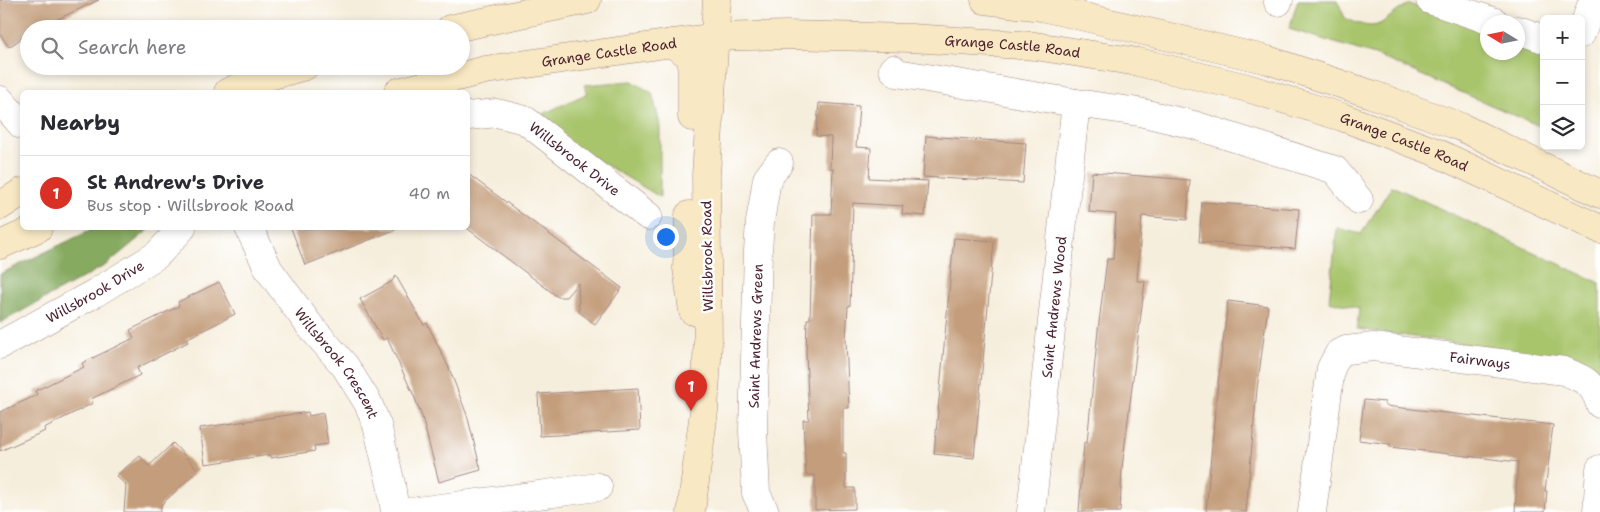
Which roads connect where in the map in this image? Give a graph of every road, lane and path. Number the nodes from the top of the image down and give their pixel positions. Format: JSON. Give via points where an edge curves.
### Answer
{"nodes":[{"id":1,"x":588,"y":0,"type":"edge"},
{"id":2,"x":717,"y":0,"type":"edge"},
{"id":3,"x":985,"y":0,"type":"edge"},
{"id":4,"x":1430,"y":0,"type":"edge"},
{"id":5,"x":1592,"y":0,"type":"edge"},
{"id":6,"x":1480,"y":17,"type":"edge"},
{"id":7,"x":1585,"y":22,"type":"edge"},
{"id":8,"x":470,"y":25,"type":"edge"},
{"id":9,"x":1525,"y":32,"type":"edge"},
{"id":10,"x":715,"y":37,"type":"junction"},
{"id":11,"x":1540,"y":38,"type":"edge"},
{"id":12,"x":671,"y":43,"type":"junction"},
{"id":13,"x":893,"y":69,"type":"dead end"},
{"id":14,"x":470,"y":74,"type":"edge"},
{"id":15,"x":273,"y":75,"type":"edge"},
{"id":16,"x":465,"y":75,"type":"edge"},
{"id":17,"x":232,"y":90,"type":"edge"},
{"id":18,"x":406,"y":90,"type":"edge"},
{"id":19,"x":0,"y":100,"type":"edge"},
{"id":20,"x":1076,"y":103,"type":"junction"},
{"id":21,"x":470,"y":116,"type":"edge"},
{"id":22,"x":20,"y":123,"type":"edge"},
{"id":23,"x":779,"y":163,"type":"dead end"},
{"id":24,"x":20,"y":193,"type":"edge"},
{"id":25,"x":1600,"y":194,"type":"edge"},
{"id":26,"x":1359,"y":200,"type":"dead end"},
{"id":27,"x":0,"y":206,"type":"edge"},
{"id":28,"x":648,"y":216,"type":"dead end"},
{"id":29,"x":1600,"y":229,"type":"edge"},
{"id":30,"x":34,"y":230,"type":"edge"},
{"id":31,"x":180,"y":230,"type":"edge"},
{"id":32,"x":250,"y":230,"type":"edge"},
{"id":33,"x":0,"y":245,"type":"edge"},
{"id":34,"x":0,"y":345,"type":"edge"},
{"id":35,"x":705,"y":399,"type":"junction"},
{"id":36,"x":1600,"y":404,"type":"edge"},
{"id":37,"x":1600,"y":469,"type":"edge"},
{"id":38,"x":598,"y":487,"type":"dead end"},
{"id":39,"x":395,"y":512,"type":"edge"},
{"id":40,"x":410,"y":512,"type":"edge"},
{"id":41,"x":691,"y":512,"type":"edge"},
{"id":42,"x":765,"y":512,"type":"edge"},
{"id":43,"x":1031,"y":512,"type":"edge"},
{"id":44,"x":1312,"y":512,"type":"edge"},
{"id":45,"x":1597,"y":512,"type":"edge"}],
"edges":[{"from":1,"to":8,"type":"main road"},
{"from":2,"to":10,"type":"main road","name":"Willsbrook Road"},
{"from":3,"to":25,"type":"main road","via":[[1042,7],[1268,60],[1461,127]]},
{"from":4,"to":6,"type":"street"},
{"from":5,"to":7,"type":"street"},
{"from":9,"to":11,"type":"street"},
{"from":10,"to":12,"type":"main road","name":"Grange Castle Road"},
{"from":10,"to":29,"type":"main road","name":"Grange Castle Road","via":[[911,38],[1035,46],[1138,62],[1244,87],[1342,118],[1433,151]]},
{"from":10,"to":35,"type":"main road","name":"Willsbrook Road","via":[[706,175],[708,342]]},
{"from":12,"to":14,"type":"main road","name":"Grange Castle Road"},
{"from":12,"to":35,"type":"main road","via":[[692,57],[687,268]]},
{"from":13,"to":20,"type":"street","via":[[989,90]]},
{"from":15,"to":17,"type":"main road"},
{"from":16,"to":18,"type":"main road","name":"Grange Castle Road"},
{"from":19,"to":22,"type":"street"},
{"from":20,"to":26,"type":"street","via":[[1139,112],[1194,125],[1335,170]]},
{"from":20,"to":43,"type":"street","name":"Saint Andrews Wood"},
{"from":21,"to":28,"type":"street","name":"Willsbrook Drive","via":[[497,113],[525,120]]},
{"from":23,"to":42,"type":"street","name":"Saint Andrews Green","via":[[767,179],[760,222],[753,431],[756,493]]},
{"from":24,"to":27,"type":"main road"},
{"from":30,"to":33,"type":"main road"},
{"from":31,"to":34,"type":"street","name":"Willsbrook Drive","via":[[157,255]]},
{"from":32,"to":39,"type":"street","name":"Willsbrook Crescent","via":[[269,270],[310,326],[345,366],[368,403],[377,425]]},
{"from":35,"to":41,"type":"main road","name":"Willsbrook Road"},
{"from":36,"to":44,"type":"street","name":"Fairways","via":[[1595,389],[1583,379],[1564,371],[1372,347],[1346,350],[1339,353],[1331,368]]},
{"from":37,"to":45,"type":"street"},
{"from":38,"to":40,"type":"street"}]}
